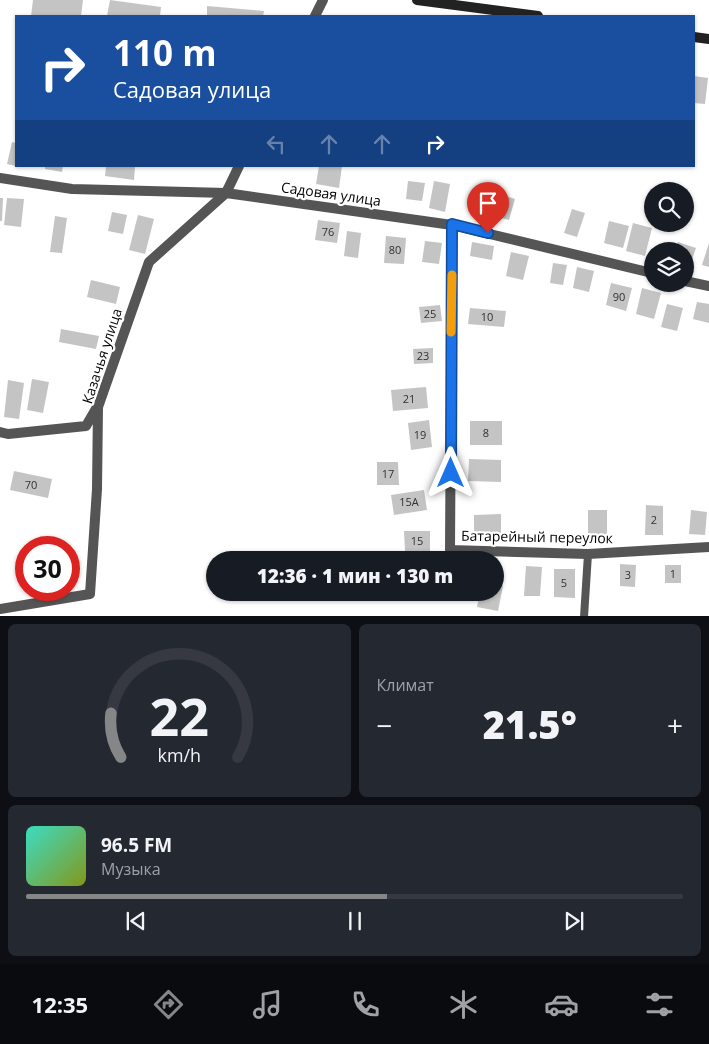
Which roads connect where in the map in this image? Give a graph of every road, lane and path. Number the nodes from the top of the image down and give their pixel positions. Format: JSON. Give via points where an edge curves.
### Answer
{"nodes":[{"id":1,"x":323,"y":0,"type":"edge"},
{"id":2,"x":418,"y":0,"type":"edge"},
{"id":3,"x":316,"y":15,"type":"edge"},
{"id":4,"x":530,"y":15,"type":"edge"},
{"id":5,"x":695,"y":37,"type":"edge"},
{"id":6,"x":709,"y":39,"type":"edge"},
{"id":7,"x":239,"y":167,"type":"edge"},
{"id":8,"x":0,"y":178,"type":"edge"},
{"id":9,"x":226,"y":193,"type":"junction"},
{"id":10,"x":452,"y":224,"type":"junction"},
{"id":11,"x":644,"y":271,"type":"edge"},
{"id":12,"x":694,"y":283,"type":"edge"},
{"id":13,"x":709,"y":286,"type":"edge"},
{"id":14,"x":98,"y":407,"type":"junction"},
{"id":15,"x":0,"y":432,"type":"edge"},
{"id":16,"x":709,"y":547,"type":"edge"},
{"id":17,"x":588,"y":554,"type":"junction"},
{"id":18,"x":0,"y":609,"type":"edge"},
{"id":19,"x":584,"y":616,"type":"edge"}],
"edges":[{"from":1,"to":3,"type":"street"},
{"from":2,"to":4,"type":"street"},
{"from":5,"to":6,"type":"street"},
{"from":7,"to":9,"type":"street","name":"Казачья улица"},
{"from":8,"to":9,"type":"street","name":"Садовая улица","via":[[72,189]]},
{"from":9,"to":10,"type":"street","name":"Садовая улица"},
{"from":9,"to":14,"type":"street","name":"Казачья улица","via":[[149,262]]},
{"from":10,"to":11,"type":"street","name":"Садовая улица"},
{"from":10,"to":17,"type":"street","name":"Батарейный переулок","via":[[450,550]]},
{"from":12,"to":13,"type":"street"},
{"from":14,"to":15,"type":"street","via":[[86,426],[8,434]]},
{"from":14,"to":18,"type":"street","name":"Казачья улица","via":[[97,489],[90,594]]},
{"from":16,"to":17,"type":"street","name":"Батарейный переулок"},
{"from":17,"to":19,"type":"lane"}]}
